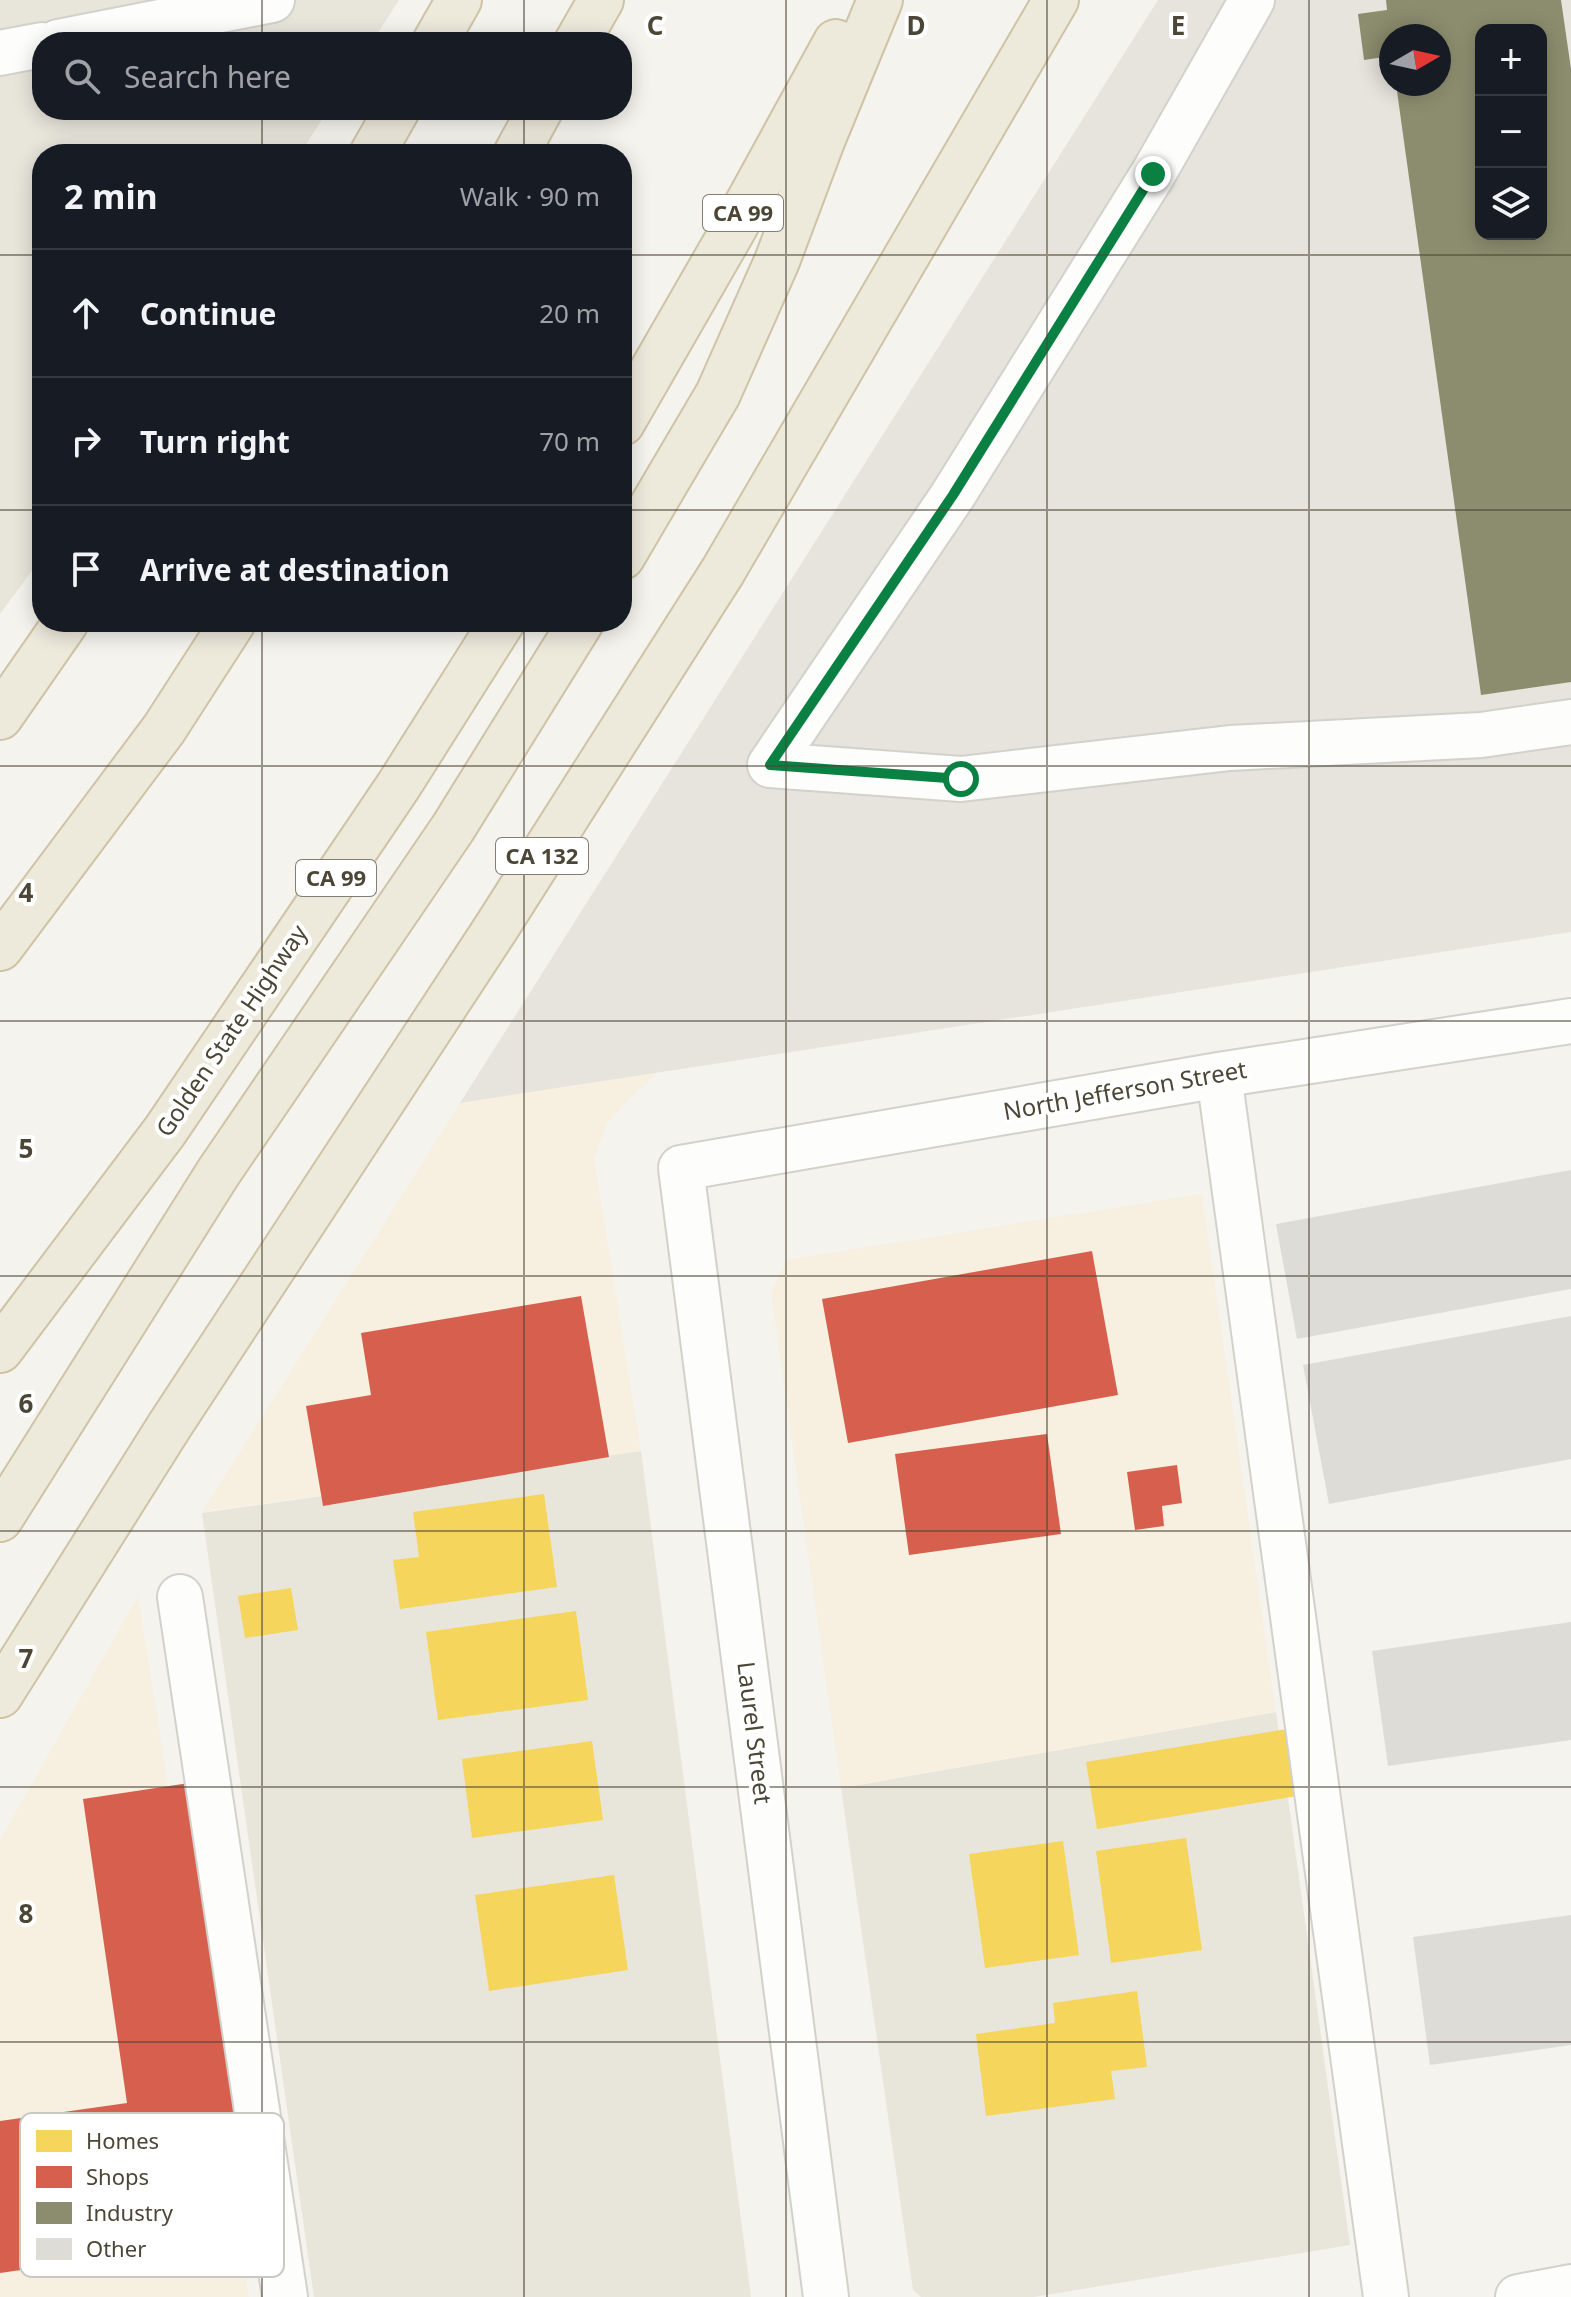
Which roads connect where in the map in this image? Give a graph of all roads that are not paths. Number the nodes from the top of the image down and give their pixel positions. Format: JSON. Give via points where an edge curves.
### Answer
{"nodes":[{"id":1,"x":272,"y":0,"type":"edge"},
{"id":2,"x":459,"y":0,"type":"edge"},
{"id":3,"x":601,"y":0,"type":"edge"},
{"id":4,"x":859,"y":0,"type":"edge"},
{"id":5,"x":880,"y":0,"type":"edge"},
{"id":6,"x":1056,"y":0,"type":"edge"},
{"id":7,"x":1252,"y":0,"type":"edge"},
{"id":8,"x":109,"y":32,"type":"edge"},
{"id":9,"x":441,"y":32,"type":"edge"},
{"id":10,"x":583,"y":32,"type":"edge"},
{"id":11,"x":32,"y":47,"type":"edge"},
{"id":12,"x":0,"y":53,"type":"edge"},
{"id":13,"x":391,"y":120,"type":"edge"},
{"id":14,"x":535,"y":120,"type":"edge"},
{"id":15,"x":378,"y":144,"type":"edge"},
{"id":16,"x":521,"y":144,"type":"edge"},
{"id":17,"x":632,"y":406,"type":"edge"},
{"id":18,"x":632,"y":540,"type":"edge"},
{"id":19,"x":59,"y":632,"type":"edge"},
{"id":20,"x":227,"y":632,"type":"edge"},
{"id":21,"x":496,"y":632,"type":"edge"},
{"id":22,"x":575,"y":632,"type":"edge"},
{"id":23,"x":0,"y":717,"type":"edge"},
{"id":24,"x":1571,"y":722,"type":"edge"},
{"id":25,"x":0,"y":948,"type":"edge"},
{"id":26,"x":1571,"y":1021,"type":"edge"},
{"id":27,"x":1219,"y":1075,"type":"junction"},
{"id":28,"x":681,"y":1168,"type":"joint"},
{"id":29,"x":0,"y":1350,"type":"edge"},
{"id":30,"x":0,"y":1519,"type":"edge"},
{"id":31,"x":180,"y":1597,"type":"dead end"},
{"id":32,"x":0,"y":1695,"type":"edge"},
{"id":33,"x":257,"y":2113,"type":"edge"},
{"id":34,"x":282,"y":2277,"type":"edge"},
{"id":35,"x":1571,"y":2287,"type":"edge"},
{"id":36,"x":285,"y":2297,"type":"edge"},
{"id":37,"x":826,"y":2297,"type":"edge"},
{"id":38,"x":1386,"y":2297,"type":"edge"},
{"id":39,"x":1518,"y":2297,"type":"edge"}],
"edges":[{"from":1,"to":8,"type":"street"},
{"from":2,"to":9,"type":"highway"},
{"from":3,"to":10,"type":"highway"},
{"from":4,"to":17,"type":"highway","number":"CA 99"},
{"from":5,"to":18,"type":"highway","via":[[718,394]]},
{"from":6,"to":32,"type":"highway","number":"CA 132","via":[[723,571]]},
{"from":7,"to":24,"type":"street","via":[[1153,174],[953,495],[770,765],[961,779],[1230,748],[1481,735]]},
{"from":11,"to":12,"type":"street"},
{"from":13,"to":15,"type":"highway"},
{"from":14,"to":16,"type":"highway"},
{"from":19,"to":23,"type":"highway"},
{"from":20,"to":25,"type":"highway","via":[[164,729]]},
{"from":21,"to":29,"type":"highway","name":"Golden State Highway","number":"CA 99","via":[[165,1131]]},
{"from":22,"to":30,"type":"highway","via":[[453,828],[218,1173]]},
{"from":26,"to":27,"type":"street","name":"North Jefferson Street"},
{"from":27,"to":28,"type":"street","name":"North Jefferson Street"},
{"from":27,"to":38,"type":"street"},
{"from":28,"to":37,"type":"street","name":"Laurel Street"},
{"from":31,"to":33,"type":"street"},
{"from":34,"to":36,"type":"street"},
{"from":35,"to":39,"type":"street"}]}
